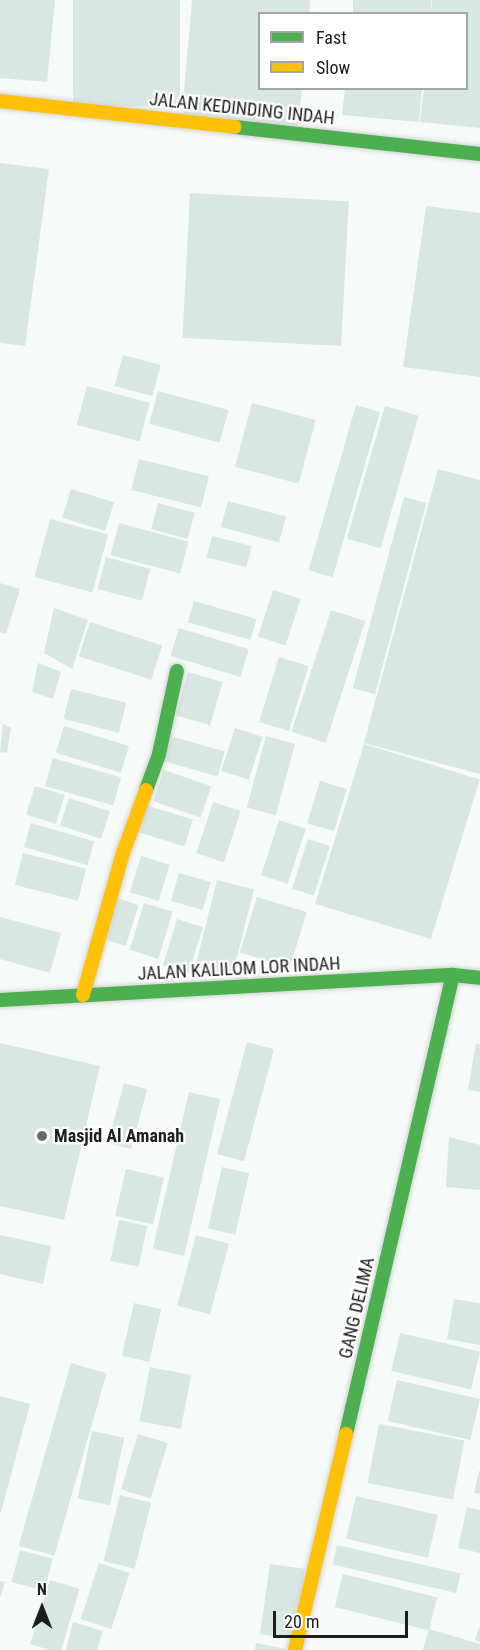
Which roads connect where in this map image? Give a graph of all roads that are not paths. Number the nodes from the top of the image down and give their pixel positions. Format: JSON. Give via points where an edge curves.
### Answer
{"nodes":[{"id":1,"x":0,"y":101,"type":"edge"},
{"id":2,"x":480,"y":154,"type":"edge"},
{"id":3,"x":177,"y":671,"type":"dead end"},
{"id":4,"x":453,"y":975,"type":"junction"},
{"id":5,"x":480,"y":978,"type":"edge"},
{"id":6,"x":83,"y":995,"type":"junction"},
{"id":7,"x":0,"y":1000,"type":"edge"},
{"id":8,"x":295,"y":1650,"type":"edge"}],
"edges":[{"from":1,"to":2,"type":"street","name":"JALAN KEDINDING INDAH"},
{"from":3,"to":6,"type":"street","via":[[159,754],[120,865]]},
{"from":4,"to":5,"type":"street","name":"JALAN KALILOM LOR INDAH"},
{"from":4,"to":6,"type":"street","name":"JALAN KALILOM LOR INDAH"},
{"from":4,"to":8,"type":"street","name":"GANG DELIMA"},
{"from":6,"to":7,"type":"street","name":"JALAN KALILOM LOR INDAH"}]}
